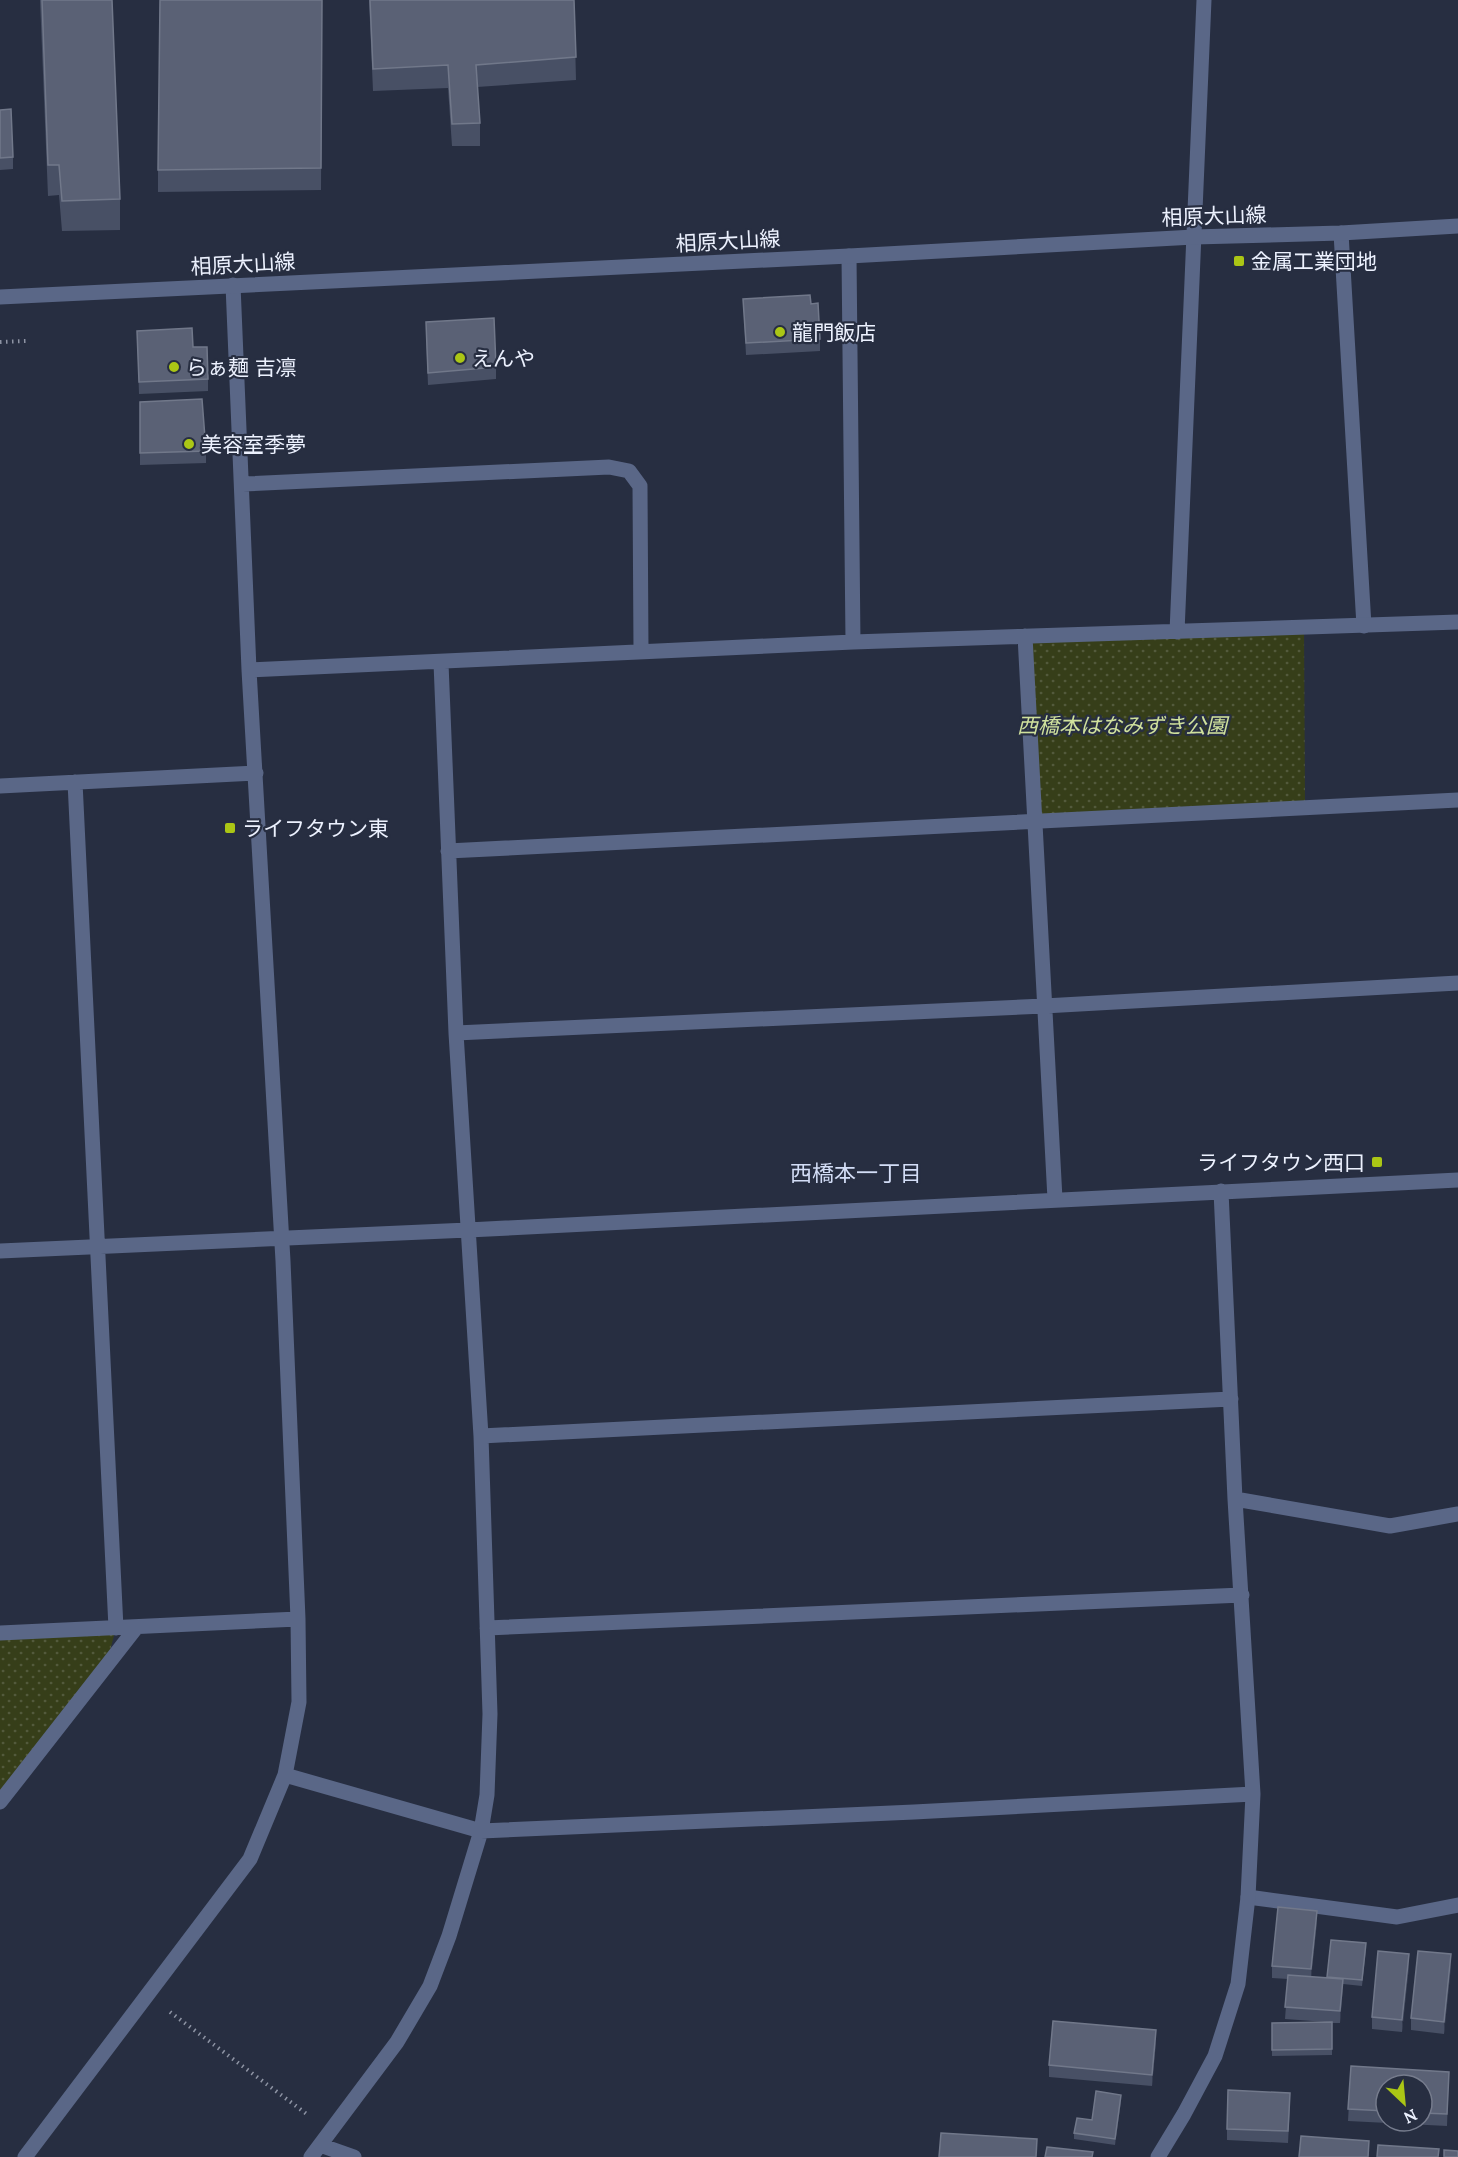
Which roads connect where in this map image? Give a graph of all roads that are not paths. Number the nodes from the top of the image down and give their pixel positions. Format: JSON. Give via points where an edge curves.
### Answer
{"nodes":[{"id":1,"x":1204,"y":0,"type":"edge"},
{"id":2,"x":1458,"y":226,"type":"edge"},
{"id":3,"x":1341,"y":233,"type":"junction"},
{"id":4,"x":1194,"y":237,"type":"junction"},
{"id":5,"x":849,"y":256,"type":"junction"},
{"id":6,"x":233,"y":285,"type":"junction"},
{"id":7,"x":0,"y":297,"type":"edge"},
{"id":8,"x":243,"y":484,"type":"junction"},
{"id":9,"x":1458,"y":622,"type":"edge"},
{"id":10,"x":1364,"y":626,"type":"junction"},
{"id":11,"x":1177,"y":632,"type":"junction"},
{"id":12,"x":1025,"y":636,"type":"junction"},
{"id":13,"x":853,"y":642,"type":"junction"},
{"id":14,"x":641,"y":650,"type":"junction"},
{"id":15,"x":441,"y":663,"type":"junction"},
{"id":16,"x":249,"y":670,"type":"junction"},
{"id":17,"x":256,"y":773,"type":"junction"},
{"id":18,"x":75,"y":782,"type":"junction"},
{"id":19,"x":0,"y":786,"type":"edge"},
{"id":20,"x":1458,"y":800,"type":"edge"},
{"id":21,"x":1036,"y":820,"type":"junction"},
{"id":22,"x":448,"y":851,"type":"junction"},
{"id":23,"x":1458,"y":982,"type":"edge"},
{"id":24,"x":1044,"y":1005,"type":"junction"},
{"id":25,"x":456,"y":1033,"type":"junction"},
{"id":26,"x":1458,"y":1180,"type":"edge"},
{"id":27,"x":1221,"y":1191,"type":"junction"},
{"id":28,"x":1055,"y":1199,"type":"junction"},
{"id":29,"x":468,"y":1230,"type":"junction"},
{"id":30,"x":281,"y":1238,"type":"junction"},
{"id":31,"x":96,"y":1248,"type":"junction"},
{"id":32,"x":0,"y":1251,"type":"edge"},
{"id":33,"x":1231,"y":1399,"type":"junction"},
{"id":34,"x":482,"y":1436,"type":"junction"},
{"id":35,"x":1235,"y":1499,"type":"junction"},
{"id":36,"x":1458,"y":1514,"type":"edge"},
{"id":37,"x":1242,"y":1595,"type":"junction"},
{"id":38,"x":298,"y":1620,"type":"junction"},
{"id":39,"x":116,"y":1628,"type":"junction"},
{"id":40,"x":136,"y":1628,"type":"junction"},
{"id":41,"x":487,"y":1628,"type":"junction"},
{"id":42,"x":0,"y":1633,"type":"edge"},
{"id":43,"x":285,"y":1775,"type":"junction"},
{"id":44,"x":1253,"y":1794,"type":"junction"},
{"id":45,"x":0,"y":1802,"type":"edge"},
{"id":46,"x":481,"y":1831,"type":"junction"},
{"id":47,"x":1248,"y":1897,"type":"junction"},
{"id":48,"x":1458,"y":1905,"type":"edge"},
{"id":49,"x":316,"y":2151,"type":"edge"},
{"id":50,"x":26,"y":2157,"type":"edge"},
{"id":51,"x":354,"y":2157,"type":"edge"},
{"id":52,"x":1158,"y":2157,"type":"edge"}],
"edges":[{"from":1,"to":4,"type":"street"},
{"from":2,"to":3,"type":"street","name":"相原大山線"},
{"from":3,"to":4,"type":"street","name":"相原大山線"},
{"from":3,"to":10,"type":"street"},
{"from":4,"to":5,"type":"street","name":"相原大山線"},
{"from":4,"to":11,"type":"street"},
{"from":5,"to":6,"type":"street","name":"相原大山線"},
{"from":5,"to":13,"type":"street"},
{"from":6,"to":7,"type":"street","name":"相原大山線"},
{"from":6,"to":8,"type":"street"},
{"from":8,"to":14,"type":"street","via":[[609,467],[629,471],[640,486]]},
{"from":8,"to":16,"type":"street"},
{"from":9,"to":10,"type":"street"},
{"from":10,"to":11,"type":"street"},
{"from":11,"to":12,"type":"street"},
{"from":12,"to":13,"type":"street"},
{"from":12,"to":21,"type":"street"},
{"from":13,"to":14,"type":"street"},
{"from":14,"to":15,"type":"street"},
{"from":15,"to":16,"type":"street"},
{"from":15,"to":22,"type":"street"},
{"from":16,"to":17,"type":"street"},
{"from":17,"to":18,"type":"street"},
{"from":17,"to":30,"type":"street"},
{"from":18,"to":19,"type":"street"},
{"from":18,"to":31,"type":"street"},
{"from":20,"to":21,"type":"street"},
{"from":21,"to":22,"type":"street"},
{"from":21,"to":24,"type":"street"},
{"from":22,"to":25,"type":"street"},
{"from":23,"to":24,"type":"street"},
{"from":24,"to":25,"type":"street"},
{"from":24,"to":28,"type":"street"},
{"from":25,"to":29,"type":"street"},
{"from":26,"to":27,"type":"street"},
{"from":27,"to":28,"type":"street"},
{"from":27,"to":33,"type":"street"},
{"from":28,"to":29,"type":"street"},
{"from":29,"to":30,"type":"street"},
{"from":29,"to":34,"type":"street"},
{"from":30,"to":31,"type":"street"},
{"from":30,"to":38,"type":"street"},
{"from":31,"to":32,"type":"street"},
{"from":31,"to":39,"type":"street"},
{"from":33,"to":34,"type":"street"},
{"from":33,"to":35,"type":"street"},
{"from":34,"to":41,"type":"street"},
{"from":35,"to":36,"type":"street","via":[[1390,1526]]},
{"from":35,"to":37,"type":"street"},
{"from":37,"to":41,"type":"street"},
{"from":37,"to":44,"type":"street"},
{"from":38,"to":40,"type":"street"},
{"from":38,"to":43,"type":"street","via":[[299,1702]]},
{"from":39,"to":40,"type":"street"},
{"from":39,"to":42,"type":"street"},
{"from":40,"to":45,"type":"street"},
{"from":41,"to":46,"type":"street","via":[[490,1714]]},
{"from":43,"to":46,"type":"street"},
{"from":43,"to":50,"type":"street","via":[[250,1859]]},
{"from":44,"to":46,"type":"street"},
{"from":44,"to":47,"type":"street"},
{"from":46,"to":49,"type":"street","via":[[430,1986],[397,2042]]},
{"from":47,"to":48,"type":"street","via":[[1397,1917]]},
{"from":47,"to":52,"type":"street","via":[[1238,1984],[1215,2056]]},
{"from":49,"to":51,"type":"street"}]}
